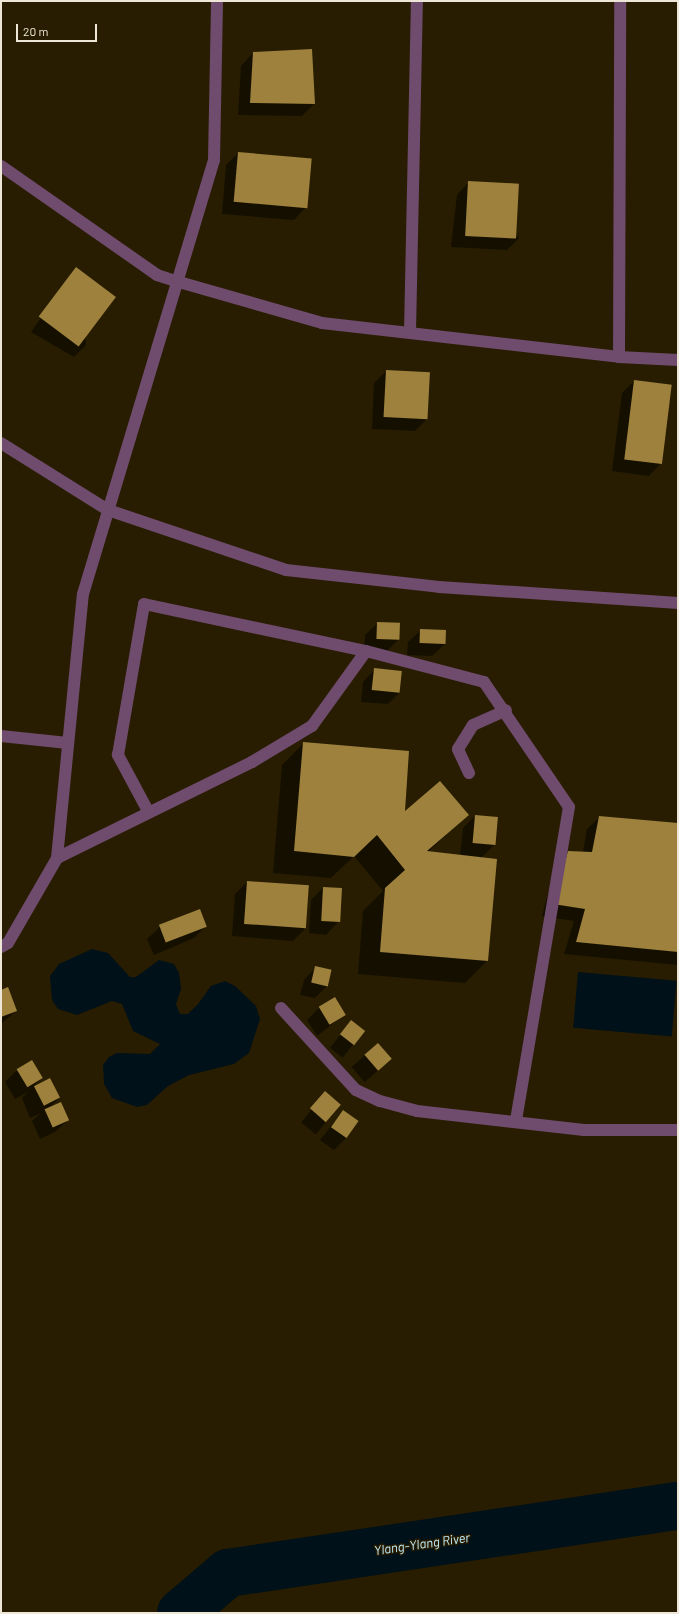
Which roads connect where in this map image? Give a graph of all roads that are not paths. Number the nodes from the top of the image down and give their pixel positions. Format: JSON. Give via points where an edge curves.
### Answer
{"nodes":[{"id":1,"x":217,"y":1,"type":"edge"},
{"id":2,"x":417,"y":1,"type":"edge"},
{"id":3,"x":620,"y":1,"type":"edge"},
{"id":4,"x":1,"y":166,"type":"edge"},
{"id":5,"x":179,"y":282,"type":"junction"},
{"id":6,"x":410,"y":332,"type":"junction"},
{"id":7,"x":619,"y":357,"type":"junction"},
{"id":8,"x":678,"y":360,"type":"edge"},
{"id":9,"x":1,"y":443,"type":"edge"},
{"id":10,"x":108,"y":510,"type":"junction"},
{"id":11,"x":678,"y":603,"type":"edge"},
{"id":12,"x":366,"y":651,"type":"junction"},
{"id":13,"x":506,"y":710,"type":"junction"},
{"id":14,"x":1,"y":736,"type":"edge"},
{"id":15,"x":68,"y":743,"type":"junction"},
{"id":16,"x":469,"y":773,"type":"dead end"},
{"id":17,"x":148,"y":811,"type":"junction"},
{"id":18,"x":57,"y":858,"type":"junction"},
{"id":19,"x":1,"y":947,"type":"edge"},
{"id":20,"x":281,"y":1008,"type":"dead end"},
{"id":21,"x":516,"y":1120,"type":"junction"},
{"id":22,"x":678,"y":1130,"type":"edge"}],
"edges":[{"from":1,"to":5,"type":"street","via":[[214,160]]},
{"from":2,"to":6,"type":"street"},
{"from":3,"to":7,"type":"street"},
{"from":4,"to":5,"type":"street","via":[[157,275]]},
{"from":5,"to":6,"type":"street","via":[[322,322]]},
{"from":5,"to":10,"type":"street"},
{"from":6,"to":7,"type":"street"},
{"from":7,"to":8,"type":"street"},
{"from":9,"to":10,"type":"street"},
{"from":10,"to":11,"type":"street","via":[[286,570],[439,588]]},
{"from":10,"to":15,"type":"street","via":[[83,594]]},
{"from":12,"to":13,"type":"street","via":[[484,682]]},
{"from":12,"to":17,"type":"street","via":[[312,726],[252,762]]},
{"from":12,"to":17,"type":"street","via":[[144,604],[118,755]]},
{"from":13,"to":16,"type":"street","via":[[473,725],[458,749]]},
{"from":13,"to":21,"type":"street","via":[[569,807]]},
{"from":14,"to":15,"type":"street"},
{"from":15,"to":18,"type":"street"},
{"from":17,"to":18,"type":"street"},
{"from":18,"to":19,"type":"street","via":[[8,943]]},
{"from":20,"to":21,"type":"street","via":[[356,1090],[417,1111]]},
{"from":21,"to":22,"type":"street","via":[[584,1130]]}]}
